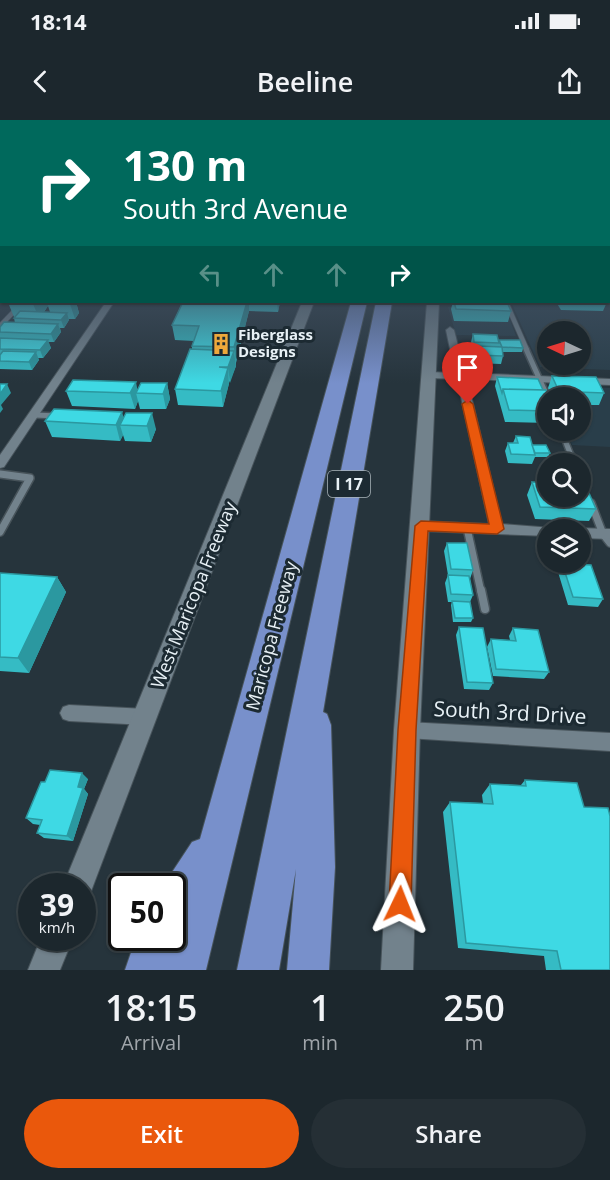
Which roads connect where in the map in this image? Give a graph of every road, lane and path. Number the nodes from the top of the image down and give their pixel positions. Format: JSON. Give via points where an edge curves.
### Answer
{"nodes":[{"id":1,"x":21,"y":304,"type":"edge"},
{"id":2,"x":109,"y":304,"type":"edge"},
{"id":3,"x":307,"y":304,"type":"edge"},
{"id":4,"x":359,"y":304,"type":"edge"},
{"id":5,"x":384,"y":304,"type":"edge"},
{"id":6,"x":433,"y":304,"type":"edge"},
{"id":7,"x":507,"y":304,"type":"edge"},
{"id":8,"x":0,"y":326,"type":"edge"},
{"id":9,"x":450,"y":330,"type":"dead end"},
{"id":10,"x":430,"y":375,"type":"junction"},
{"id":11,"x":461,"y":378,"type":"junction"},
{"id":12,"x":540,"y":380,"type":"junction"},
{"id":13,"x":610,"y":382,"type":"edge"},
{"id":14,"x":543,"y":387,"type":"edge"},
{"id":15,"x":34,"y":415,"type":"junction"},
{"id":16,"x":69,"y":416,"type":"edge"},
{"id":17,"x":0,"y":464,"type":"edge"},
{"id":18,"x":0,"y":474,"type":"edge"},
{"id":19,"x":591,"y":503,"type":"edge"},
{"id":20,"x":421,"y":526,"type":"junction"},
{"id":21,"x":467,"y":528,"type":"junction"},
{"id":22,"x":497,"y":529,"type":"junction"},
{"id":23,"x":537,"y":531,"type":"edge"},
{"id":24,"x":0,"y":532,"type":"edge"},
{"id":25,"x":591,"y":535,"type":"edge"},
{"id":26,"x":608,"y":537,"type":"edge"},
{"id":27,"x":485,"y":609,"type":"dead end"},
{"id":28,"x":315,"y":666,"type":"junction"},
{"id":29,"x":69,"y":713,"type":"dead end"},
{"id":30,"x":146,"y":717,"type":"junction"},
{"id":31,"x":407,"y":730,"type":"junction"},
{"id":32,"x":610,"y":742,"type":"edge"},
{"id":33,"x":218,"y":835,"type":"junction"},
{"id":34,"x":83,"y":873,"type":"edge"},
{"id":35,"x":186,"y":886,"type":"edge"},
{"id":36,"x":52,"y":951,"type":"edge"},
{"id":37,"x":153,"y":951,"type":"edge"},
{"id":38,"x":44,"y":970,"type":"edge"},
{"id":39,"x":146,"y":970,"type":"edge"},
{"id":40,"x":185,"y":970,"type":"edge"},
{"id":41,"x":258,"y":970,"type":"edge"},
{"id":42,"x":308,"y":970,"type":"edge"},
{"id":43,"x":397,"y":970,"type":"edge"}],
"edges":[{"from":1,"to":8,"type":"lane"},
{"from":2,"to":15,"type":"street"},
{"from":3,"to":30,"type":"main road","name":"West Maricopa Freeway"},
{"from":4,"to":33,"type":"highway","name":"Maricopa Freeway","number":"I 17"},
{"from":5,"to":28,"type":"highway","number":"I 17"},
{"from":6,"to":10,"type":"main road"},
{"from":7,"to":12,"type":"lane"},
{"from":9,"to":11,"type":"street"},
{"from":10,"to":11,"type":"street"},
{"from":10,"to":20,"type":"main road"},
{"from":11,"to":12,"type":"street"},
{"from":11,"to":22,"type":"street"},
{"from":12,"to":13,"type":"street"},
{"from":12,"to":14,"type":"lane"},
{"from":15,"to":16,"type":"lane"},
{"from":15,"to":17,"type":"street"},
{"from":18,"to":24,"type":"lane","via":[[30,478]]},
{"from":19,"to":26,"type":"lane"},
{"from":20,"to":21,"type":"street"},
{"from":20,"to":31,"type":"main road"},
{"from":21,"to":22,"type":"street"},
{"from":21,"to":27,"type":"lane"},
{"from":22,"to":23,"type":"street"},
{"from":25,"to":26,"type":"street"},
{"from":28,"to":41,"type":"highway","number":"I 17"},
{"from":28,"to":42,"type":"highway","via":[[315,867]]},
{"from":29,"to":30,"type":"street"},
{"from":30,"to":34,"type":"main road","name":"West Maricopa Freeway"},
{"from":31,"to":32,"type":"street","name":"South 3rd Drive"},
{"from":31,"to":43,"type":"main road"},
{"from":33,"to":35,"type":"highway"},
{"from":33,"to":40,"type":"highway","name":"Maricopa Freeway","number":"I 17"},
{"from":36,"to":38,"type":"main road"},
{"from":37,"to":39,"type":"highway"}]}
